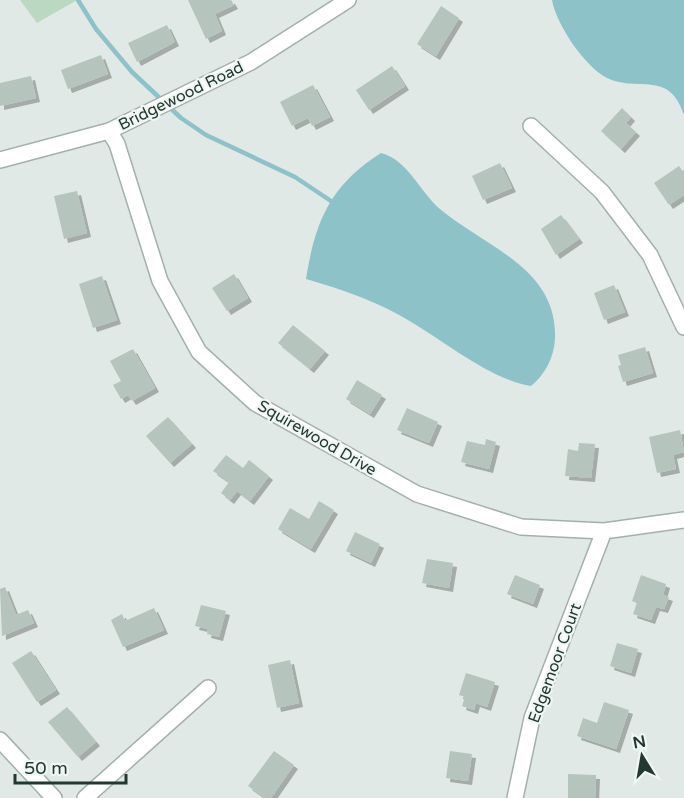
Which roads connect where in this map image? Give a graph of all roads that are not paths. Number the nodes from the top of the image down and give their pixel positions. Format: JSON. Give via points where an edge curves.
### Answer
{"nodes":[{"id":1,"x":348,"y":0,"type":"edge"},
{"id":2,"x":531,"y":126,"type":"dead end"},
{"id":3,"x":109,"y":131,"type":"junction"},
{"id":4,"x":0,"y":160,"type":"edge"},
{"id":5,"x":684,"y":327,"type":"edge"},
{"id":6,"x":684,"y":520,"type":"edge"},
{"id":7,"x":604,"y":531,"type":"junction"},
{"id":8,"x":208,"y":688,"type":"dead end"},
{"id":9,"x":0,"y":740,"type":"edge"},
{"id":10,"x":54,"y":798,"type":"edge"},
{"id":11,"x":85,"y":798,"type":"edge"},
{"id":12,"x":515,"y":798,"type":"edge"}],
"edges":[{"from":1,"to":3,"type":"street","name":"Bridgewood Road","via":[[251,62]]},
{"from":2,"to":5,"type":"street","via":[[602,192],[630,228],[650,255]]},
{"from":3,"to":4,"type":"street","name":"Bridgewood Road"},
{"from":3,"to":7,"type":"street","name":"Squirewood Drive","via":[[117,144],[160,281],[200,352],[255,403],[417,494],[521,527]]},
{"from":6,"to":7,"type":"street","name":"Squirewood Drive"},
{"from":7,"to":12,"type":"street","name":"Edgemoor Court","via":[[532,718]]},
{"from":8,"to":11,"type":"street"},
{"from":9,"to":10,"type":"street"}]}
